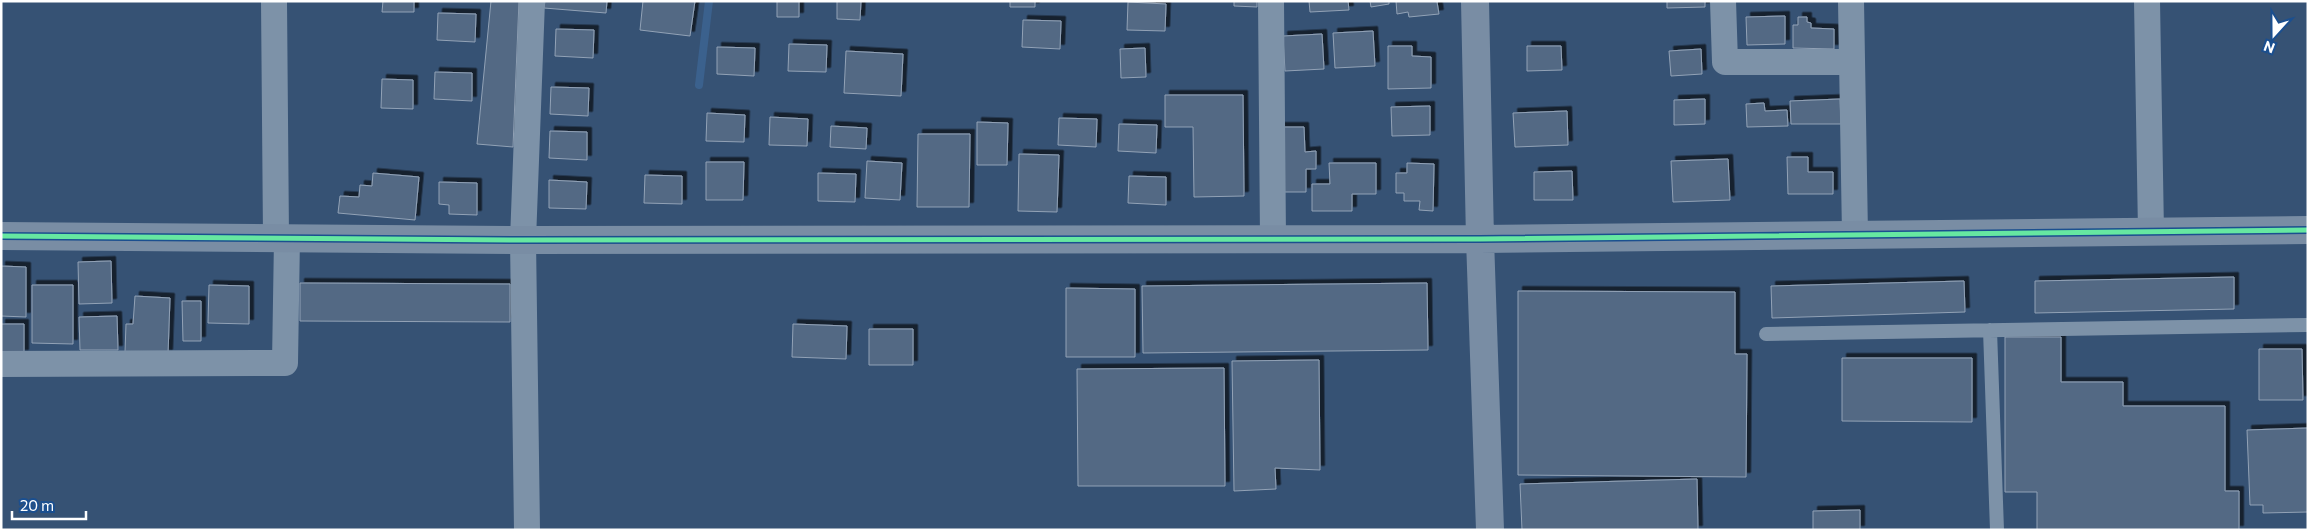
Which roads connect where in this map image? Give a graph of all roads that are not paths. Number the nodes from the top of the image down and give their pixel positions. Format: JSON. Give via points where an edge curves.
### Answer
{"nodes":[{"id":1,"x":274,"y":1,"type":"edge"},
{"id":2,"x":532,"y":1,"type":"edge"},
{"id":3,"x":1271,"y":1,"type":"edge"},
{"id":4,"x":1475,"y":1,"type":"edge"},
{"id":5,"x":1723,"y":1,"type":"edge"},
{"id":6,"x":1851,"y":1,"type":"edge"},
{"id":7,"x":2147,"y":1,"type":"edge"},
{"id":8,"x":1852,"y":62,"type":"junction"},
{"id":9,"x":2308,"y":230,"type":"edge"},
{"id":10,"x":2150,"y":232,"type":"junction"},
{"id":11,"x":1855,"y":235,"type":"junction"},
{"id":12,"x":1,"y":236,"type":"edge"},
{"id":13,"x":281,"y":238,"type":"junction"},
{"id":14,"x":1273,"y":239,"type":"junction"},
{"id":15,"x":1480,"y":239,"type":"junction"},
{"id":16,"x":523,"y":240,"type":"junction"},
{"id":17,"x":2308,"y":325,"type":"edge"},
{"id":18,"x":1990,"y":330,"type":"junction"},
{"id":19,"x":1766,"y":334,"type":"dead end"},
{"id":20,"x":1,"y":364,"type":"edge"},
{"id":21,"x":527,"y":530,"type":"edge"},
{"id":22,"x":1490,"y":530,"type":"edge"},
{"id":23,"x":1997,"y":530,"type":"edge"}],
"edges":[{"from":1,"to":13,"type":"street"},
{"from":2,"to":16,"type":"street"},
{"from":3,"to":14,"type":"street"},
{"from":4,"to":15,"type":"street"},
{"from":5,"to":8,"type":"street","via":[[1725,62]]},
{"from":6,"to":8,"type":"street"},
{"from":7,"to":10,"type":"street"},
{"from":8,"to":11,"type":"street"},
{"from":9,"to":10,"type":"street"},
{"from":10,"to":11,"type":"street"},
{"from":11,"to":15,"type":"street"},
{"from":12,"to":13,"type":"street"},
{"from":13,"to":16,"type":"street"},
{"from":13,"to":20,"type":"street","via":[[285,362]]},
{"from":14,"to":15,"type":"street"},
{"from":14,"to":16,"type":"street"},
{"from":15,"to":22,"type":"street"},
{"from":16,"to":21,"type":"street"},
{"from":17,"to":18,"type":"lane"},
{"from":18,"to":19,"type":"lane"},
{"from":18,"to":23,"type":"lane"}]}
